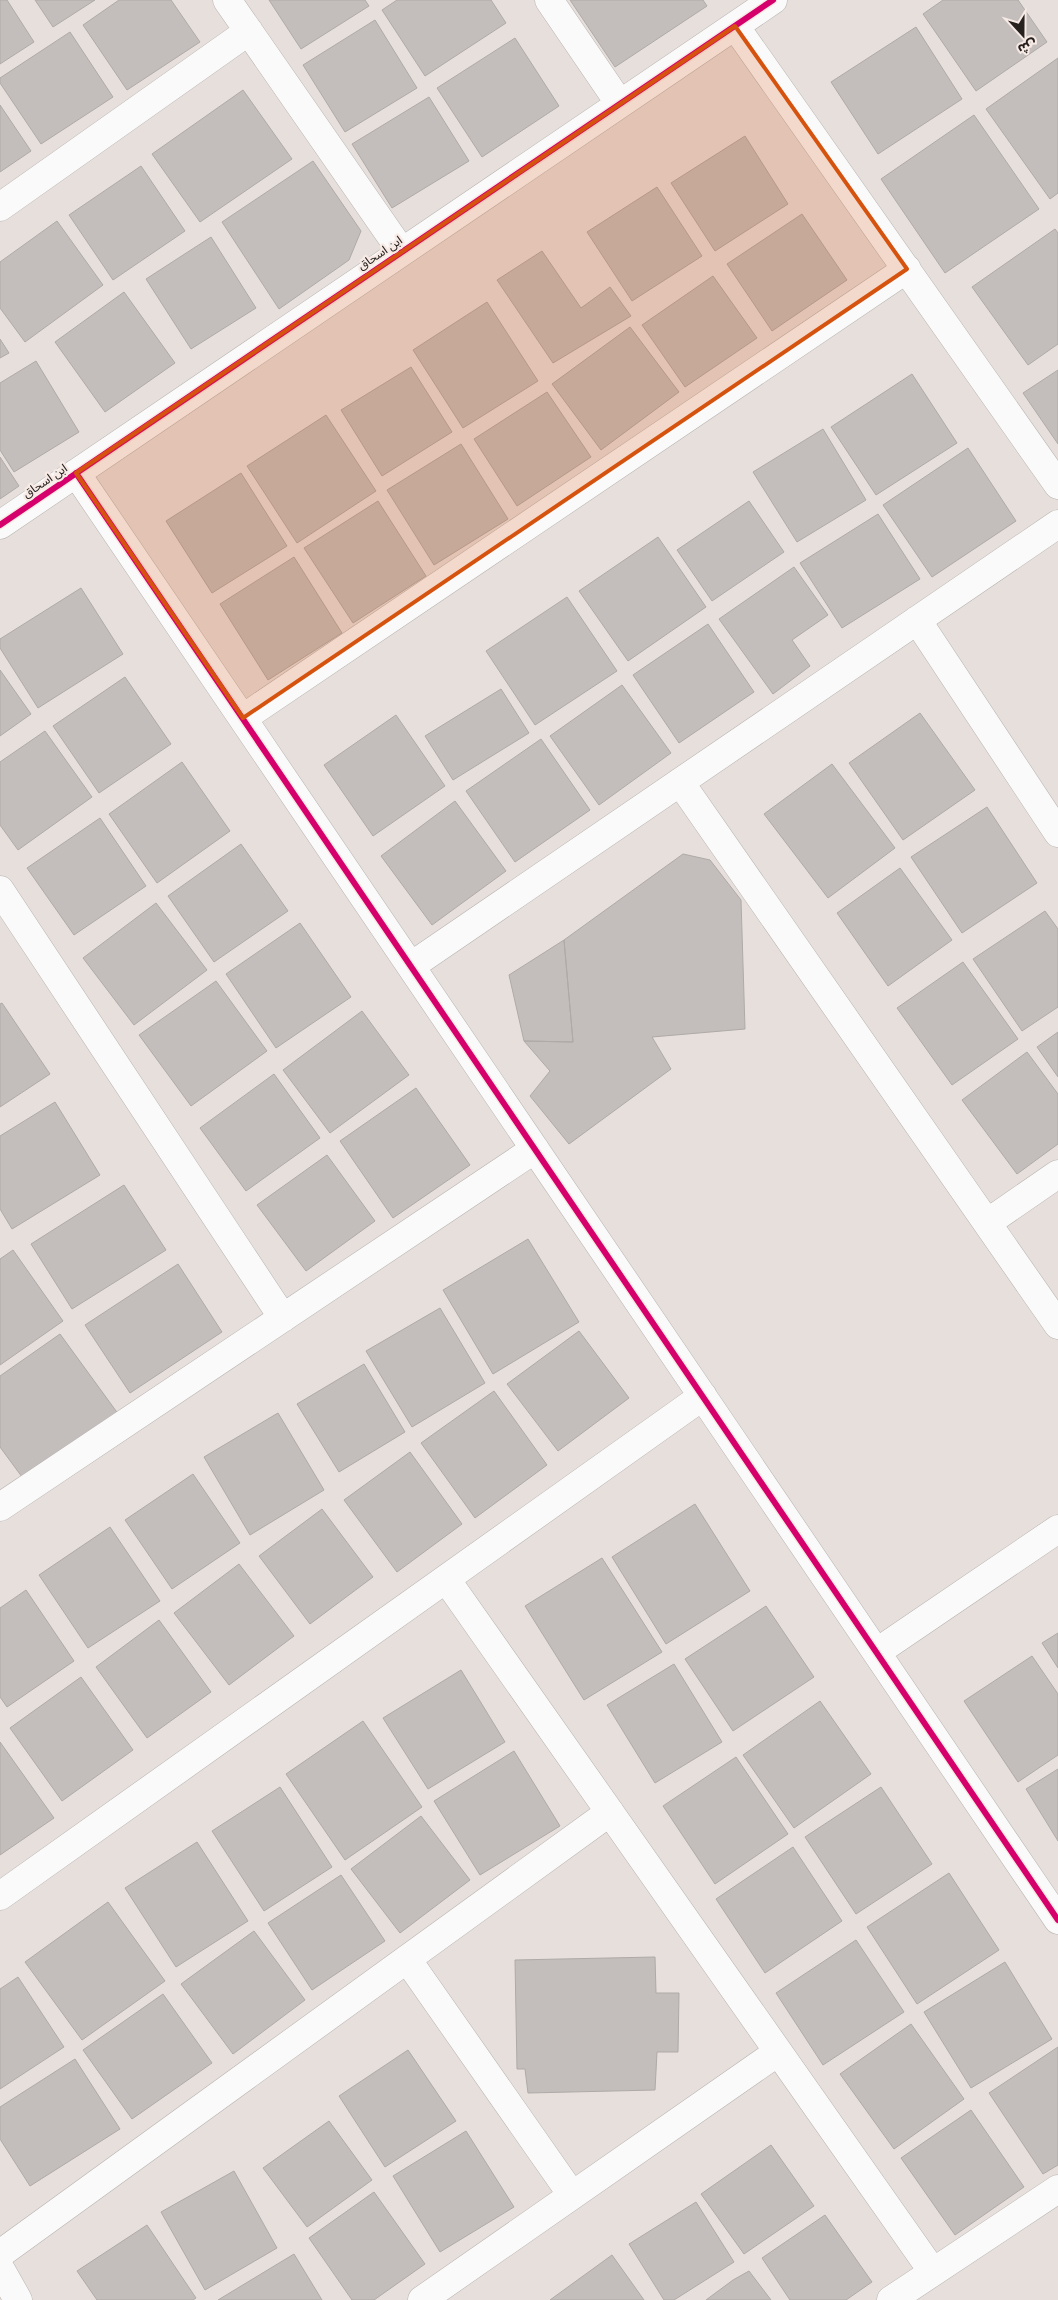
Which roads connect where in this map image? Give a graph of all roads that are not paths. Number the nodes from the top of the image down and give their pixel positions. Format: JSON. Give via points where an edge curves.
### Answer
{"nodes":[{"id":1,"x":227,"y":0,"type":"edge"},
{"id":2,"x":549,"y":0,"type":"edge"},
{"id":3,"x":772,"y":0,"type":"edge"},
{"id":4,"x":735,"y":26,"type":"junction"},
{"id":5,"x":249,"y":31,"type":"junction"},
{"id":6,"x":620,"y":104,"type":"junction"},
{"id":7,"x":0,"y":206,"type":"edge"},
{"id":8,"x":402,"y":252,"type":"junction"},
{"id":9,"x":907,"y":269,"type":"junction"},
{"id":10,"x":76,"y":473,"type":"junction"},
{"id":11,"x":1058,"y":485,"type":"edge"},
{"id":12,"x":1058,"y":524,"type":"edge"},
{"id":13,"x":0,"y":525,"type":"edge"},
{"id":14,"x":917,"y":620,"type":"junction"},
{"id":15,"x":243,"y":718,"type":"junction"},
{"id":16,"x":680,"y":782,"type":"junction"},
{"id":17,"x":1058,"y":833,"type":"edge"},
{"id":18,"x":4,"y":903,"type":"edge"},
{"id":19,"x":411,"y":966,"type":"junction"},
{"id":20,"x":535,"y":1149,"type":"junction"},
{"id":21,"x":1058,"y":1174,"type":"edge"},
{"id":22,"x":988,"y":1223,"type":"junction"},
{"id":23,"x":283,"y":1318,"type":"junction"},
{"id":24,"x":1058,"y":1325,"type":"edge"},
{"id":25,"x":703,"y":1396,"type":"junction"},
{"id":26,"x":0,"y":1507,"type":"edge"},
{"id":27,"x":1058,"y":1529,"type":"edge"},
{"id":28,"x":446,"y":1579,"type":"junction"},
{"id":29,"x":877,"y":1652,"type":"junction"},
{"id":30,"x":610,"y":1812,"type":"junction"},
{"id":31,"x":0,"y":1896,"type":"edge"},
{"id":32,"x":1055,"y":1908,"type":"edge"},
{"id":33,"x":407,"y":1959,"type":"junction"},
{"id":34,"x":778,"y":2052,"type":"junction"},
{"id":35,"x":1058,"y":2189,"type":"edge"},
{"id":36,"x":572,"y":2195,"type":"junction"},
{"id":37,"x":0,"y":2254,"type":"edge"},
{"id":38,"x":0,"y":2268,"type":"edge"},
{"id":39,"x":933,"y":2272,"type":"junction"},
{"id":40,"x":18,"y":2300,"type":"edge"},
{"id":41,"x":422,"y":2300,"type":"edge"},
{"id":42,"x":891,"y":2300,"type":"edge"}],
"edges":[{"from":1,"to":5,"type":"street"},
{"from":2,"to":6,"type":"street"},
{"from":3,"to":4,"type":"street","name":"ابن اسحاق"},
{"from":4,"to":6,"type":"street","name":"ابن اسحاق"},
{"from":4,"to":9,"type":"street"},
{"from":5,"to":7,"type":"street"},
{"from":5,"to":8,"type":"street"},
{"from":6,"to":8,"type":"street","name":"ابن اسحاق"},
{"from":8,"to":10,"type":"street","name":"ابن اسحاق"},
{"from":9,"to":11,"type":"street"},
{"from":9,"to":15,"type":"street"},
{"from":10,"to":13,"type":"street","name":"ابن اسحاق"},
{"from":10,"to":15,"type":"street"},
{"from":12,"to":14,"type":"street"},
{"from":14,"to":16,"type":"street"},
{"from":14,"to":17,"type":"street"},
{"from":15,"to":19,"type":"street"},
{"from":16,"to":19,"type":"street"},
{"from":16,"to":22,"type":"street"},
{"from":18,"to":23,"type":"street"},
{"from":19,"to":20,"type":"street"},
{"from":20,"to":23,"type":"street"},
{"from":20,"to":25,"type":"street"},
{"from":21,"to":22,"type":"street"},
{"from":22,"to":24,"type":"street"},
{"from":23,"to":26,"type":"street"},
{"from":25,"to":28,"type":"street"},
{"from":25,"to":29,"type":"street"},
{"from":27,"to":29,"type":"street"},
{"from":28,"to":30,"type":"street"},
{"from":28,"to":31,"type":"street"},
{"from":29,"to":32,"type":"street"},
{"from":30,"to":33,"type":"street"},
{"from":30,"to":34,"type":"street"},
{"from":33,"to":36,"type":"street"},
{"from":33,"to":37,"type":"street"},
{"from":34,"to":36,"type":"street"},
{"from":34,"to":39,"type":"street"},
{"from":35,"to":39,"type":"street"},
{"from":36,"to":41,"type":"street"},
{"from":38,"to":40,"type":"street"},
{"from":39,"to":42,"type":"street"}]}
